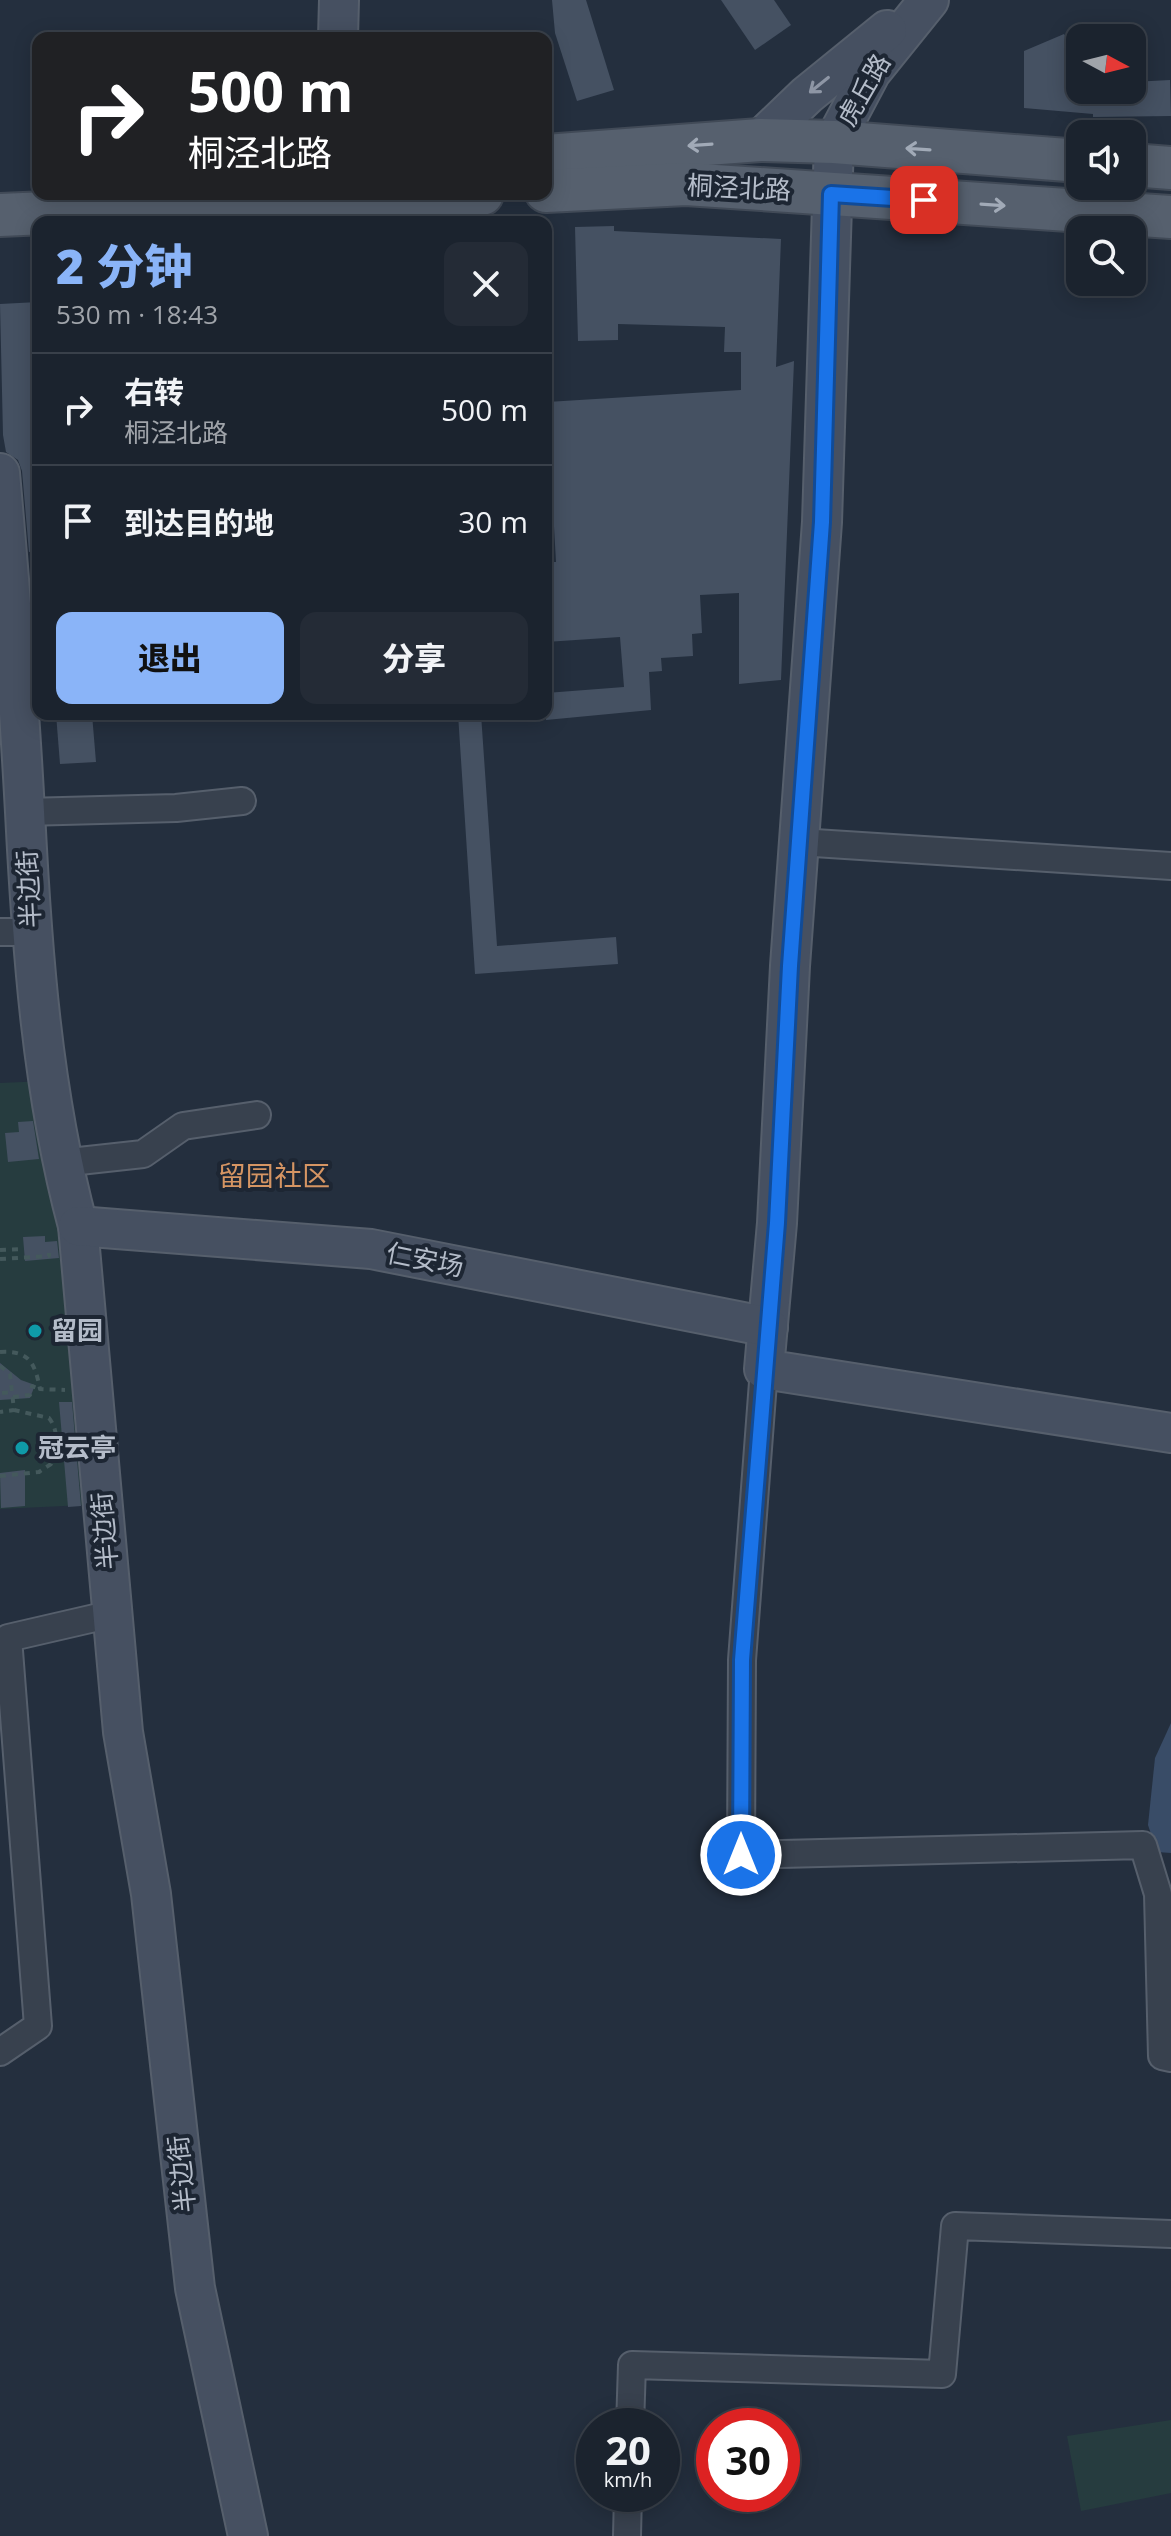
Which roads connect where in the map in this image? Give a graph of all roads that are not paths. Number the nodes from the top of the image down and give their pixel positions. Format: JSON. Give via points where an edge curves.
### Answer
{"nodes":[{"id":1,"x":339,"y":0,"type":"edge"},
{"id":2,"x":926,"y":0,"type":"edge"},
{"id":3,"x":338,"y":32,"type":"edge"},
{"id":4,"x":760,"y":140,"type":"junction"},
{"id":5,"x":834,"y":142,"type":"junction"},
{"id":6,"x":552,"y":156,"type":"edge"},
{"id":7,"x":1066,"y":160,"type":"edge"},
{"id":8,"x":1146,"y":166,"type":"edge"},
{"id":9,"x":1171,"y":168,"type":"edge"},
{"id":10,"x":32,"y":188,"type":"edge"},
{"id":11,"x":0,"y":190,"type":"edge"},
{"id":12,"x":552,"y":191,"type":"edge"},
{"id":13,"x":831,"y":194,"type":"junction"},
{"id":14,"x":297,"y":200,"type":"edge"},
{"id":15,"x":0,"y":215,"type":"edge"},
{"id":16,"x":1171,"y":217,"type":"edge"},
{"id":17,"x":0,"y":473,"type":"edge"},
{"id":18,"x":242,"y":801,"type":"dead end"},
{"id":19,"x":25,"y":812,"type":"junction"},
{"id":20,"x":799,"y":842,"type":"junction"},
{"id":21,"x":1171,"y":866,"type":"edge"},
{"id":22,"x":15,"y":932,"type":"edge"},
{"id":23,"x":257,"y":1115,"type":"dead end"},
{"id":24,"x":61,"y":1163,"type":"junction"},
{"id":25,"x":63,"y":1234,"type":"junction"},
{"id":26,"x":768,"y":1327,"type":"junction"},
{"id":27,"x":764,"y":1369,"type":"junction"},
{"id":28,"x":1171,"y":1433,"type":"edge"},
{"id":29,"x":112,"y":1614,"type":"junction"},
{"id":30,"x":0,"y":2052,"type":"edge"},
{"id":31,"x":1171,"y":2058,"type":"edge"},
{"id":32,"x":1171,"y":2234,"type":"edge"},
{"id":33,"x":631,"y":2408,"type":"edge"},
{"id":34,"x":628,"y":2512,"type":"edge"},
{"id":35,"x":248,"y":2536,"type":"edge"},
{"id":36,"x":627,"y":2536,"type":"edge"}],
"edges":[{"from":1,"to":3,"type":"street"},
{"from":2,"to":4,"type":"street","one_way":true,"via":[[807,95]]},
{"from":2,"to":5,"type":"street","name":"虎丘路","via":[[871,72]]},
{"from":4,"to":5,"type":"main road","name":"桐泾北路"},
{"from":4,"to":6,"type":"main road","name":"桐泾北路","one_way":true},
{"from":7,"to":5,"type":"main road","name":"桐泾北路","one_way":true},
{"from":5,"to":13,"type":"street","name":"虎丘路"},
{"from":8,"to":9,"type":"main road"},
{"from":10,"to":11,"type":"main road"},
{"from":12,"to":13,"type":"main road","name":"桐泾北路","via":[[686,184]]},
{"from":13,"to":16,"type":"main road","name":"桐泾北路","one_way":true},
{"from":13,"to":20,"type":"street","name":"虎丘路","via":[[822,522]]},
{"from":14,"to":15,"type":"main road"},
{"from":17,"to":19,"type":"street","name":"半边街"},
{"from":18,"to":19,"type":"street"},
{"from":19,"to":22,"type":"street","name":"半边街"},
{"from":20,"to":21,"type":"street"},
{"from":20,"to":26,"type":"street","name":"虎丘路"},
{"from":22,"to":24,"type":"street","name":"半边街"},
{"from":23,"to":24,"type":"street","via":[[183,1126],[143,1154]]},
{"from":24,"to":25,"type":"street","name":"半边街"},
{"from":25,"to":26,"type":"street","name":"仁安场","via":[[371,1249]]},
{"from":25,"to":29,"type":"street","name":"半边街"},
{"from":26,"to":27,"type":"street","name":"虎丘路"},
{"from":27,"to":28,"type":"street"},
{"from":27,"to":31,"type":"street","via":[[742,1660],[741,1855],[1143,1845],[1158,1894],[1162,2056]]},
{"from":29,"to":30,"type":"street","via":[[8,1638],[38,2026]]},
{"from":29,"to":35,"type":"street","name":"半边街","via":[[123,1732],[151,1894],[195,2288]]},
{"from":32,"to":33,"type":"street","via":[[955,2226],[942,2374],[632,2365]]},
{"from":34,"to":36,"type":"street"}]}
